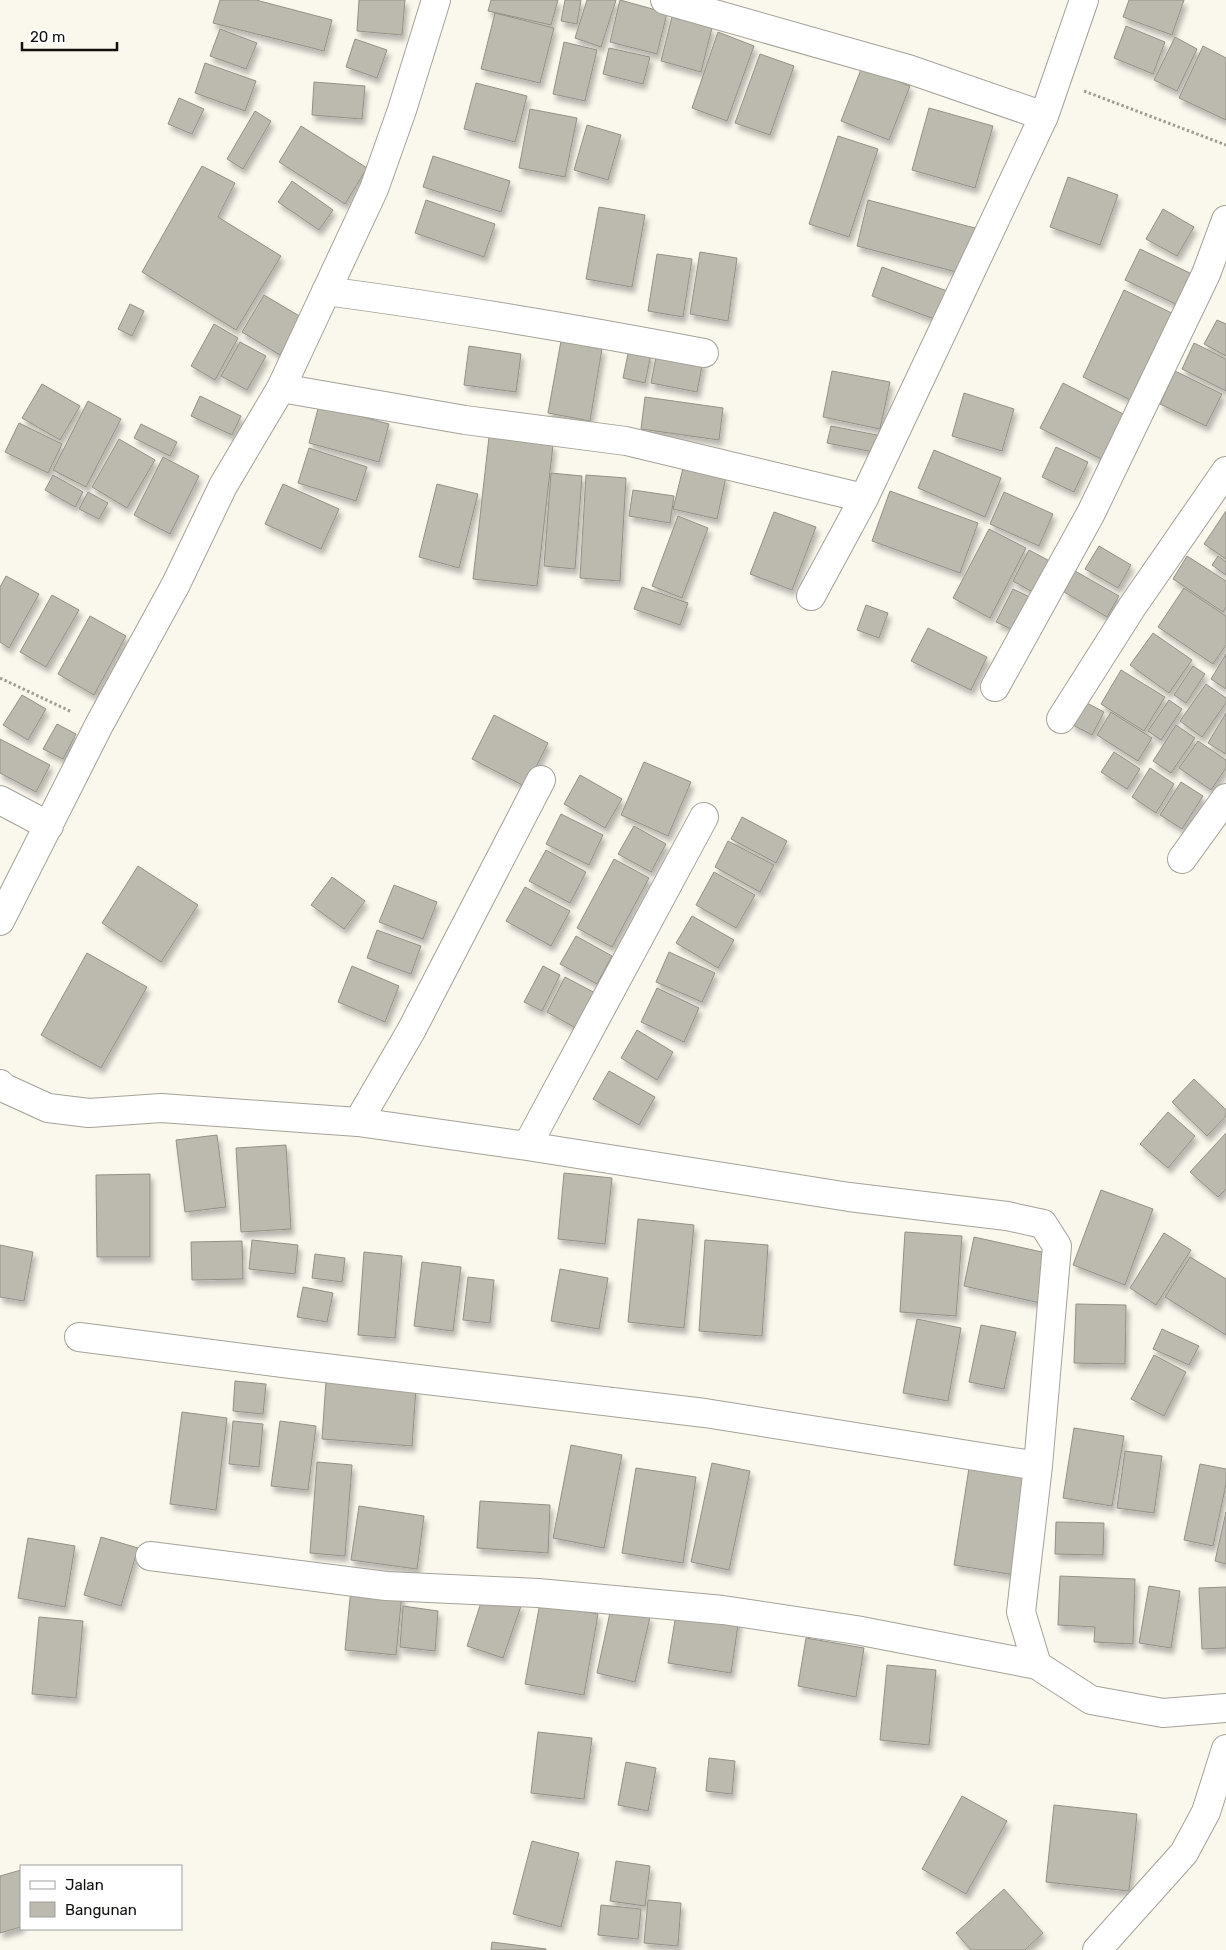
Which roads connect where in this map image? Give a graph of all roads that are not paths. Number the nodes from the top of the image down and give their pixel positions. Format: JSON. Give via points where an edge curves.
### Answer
{"nodes":[{"id":1,"x":436,"y":0,"type":"edge"},
{"id":2,"x":665,"y":0,"type":"edge"},
{"id":3,"x":1084,"y":0,"type":"edge"},
{"id":4,"x":1044,"y":116,"type":"junction"},
{"id":5,"x":1226,"y":220,"type":"edge"},
{"id":6,"x":326,"y":291,"type":"junction"},
{"id":7,"x":704,"y":353,"type":"dead end"},
{"id":8,"x":281,"y":388,"type":"junction"},
{"id":9,"x":1226,"y":471,"type":"edge"},
{"id":10,"x":864,"y":498,"type":"junction"},
{"id":11,"x":811,"y":596,"type":"dead end"},
{"id":12,"x":995,"y":687,"type":"dead end"},
{"id":13,"x":1061,"y":719,"type":"dead end"},
{"id":14,"x":541,"y":780,"type":"dead end"},
{"id":15,"x":1226,"y":798,"type":"edge"},
{"id":16,"x":0,"y":800,"type":"edge"},
{"id":17,"x":704,"y":817,"type":"dead end"},
{"id":18,"x":49,"y":826,"type":"junction"},
{"id":19,"x":1182,"y":860,"type":"dead end"},
{"id":20,"x":0,"y":921,"type":"edge"},
{"id":21,"x":0,"y":1084,"type":"edge"},
{"id":22,"x":358,"y":1122,"type":"junction"},
{"id":23,"x":527,"y":1146,"type":"junction"},
{"id":24,"x":79,"y":1337,"type":"dead end"},
{"id":25,"x":1038,"y":1466,"type":"junction"},
{"id":26,"x":150,"y":1556,"type":"dead end"},
{"id":27,"x":1037,"y":1666,"type":"junction"},
{"id":28,"x":1226,"y":1708,"type":"edge"},
{"id":29,"x":1226,"y":1749,"type":"edge"},
{"id":30,"x":1097,"y":1950,"type":"edge"}],
"edges":[{"from":1,"to":6,"type":"street","via":[[374,189]]},
{"from":2,"to":4,"type":"street","via":[[908,69]]},
{"from":3,"to":4,"type":"street"},
{"from":4,"to":10,"type":"street"},
{"from":5,"to":12,"type":"street","via":[[1206,274],[1092,513]]},
{"from":6,"to":7,"type":"street","via":[[545,323]]},
{"from":6,"to":8,"type":"street"},
{"from":8,"to":10,"type":"street","via":[[465,420],[626,441]]},
{"from":8,"to":18,"type":"street","via":[[224,486]]},
{"from":9,"to":13,"type":"street","via":[[1132,607]]},
{"from":10,"to":11,"type":"street"},
{"from":14,"to":22,"type":"street","via":[[411,1031]]},
{"from":15,"to":19,"type":"street"},
{"from":16,"to":18,"type":"street"},
{"from":17,"to":23,"type":"street"},
{"from":18,"to":20,"type":"street"},
{"from":21,"to":22,"type":"street","via":[[48,1108],[89,1113],[160,1108]]},
{"from":22,"to":23,"type":"street"},
{"from":23,"to":25,"type":"street","via":[[849,1197],[1007,1216],[1043,1224],[1057,1246]]},
{"from":24,"to":25,"type":"street","via":[[705,1413]]},
{"from":25,"to":27,"type":"street","via":[[1021,1612]]},
{"from":26,"to":27,"type":"street","via":[[386,1586],[538,1593],[723,1610],[856,1630]]},
{"from":27,"to":28,"type":"street","via":[[1091,1700],[1163,1713]]},
{"from":29,"to":30,"type":"street","via":[[1206,1812],[1184,1853]]}]}
